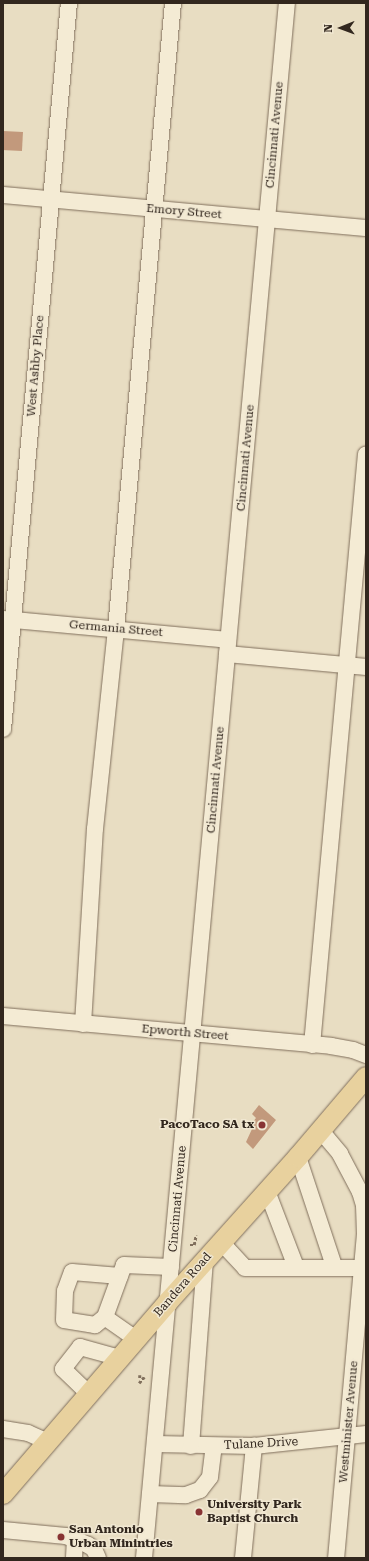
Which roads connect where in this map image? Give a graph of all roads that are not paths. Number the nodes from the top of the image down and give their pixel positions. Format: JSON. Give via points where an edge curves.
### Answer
{"nodes":[{"id":1,"x":69,"y":3,"type":"edge"},
{"id":2,"x":173,"y":3,"type":"edge"},
{"id":3,"x":287,"y":3,"type":"edge"},
{"id":4,"x":3,"y":195,"type":"edge"},
{"id":5,"x":51,"y":199,"type":"junction"},
{"id":6,"x":154,"y":209,"type":"junction"},
{"id":7,"x":268,"y":220,"type":"junction"},
{"id":8,"x":366,"y":228,"type":"edge"},
{"id":9,"x":366,"y":454,"type":"edge"},
{"id":10,"x":8,"y":619,"type":"edge"},
{"id":11,"x":116,"y":630,"type":"junction"},
{"id":12,"x":228,"y":647,"type":"junction"},
{"id":13,"x":347,"y":666,"type":"junction"},
{"id":14,"x":366,"y":668,"type":"edge"},
{"id":15,"x":3,"y":729,"type":"edge"},
{"id":16,"x":3,"y":1016,"type":"edge"},
{"id":17,"x":83,"y":1024,"type":"junction"},
{"id":18,"x":193,"y":1034,"type":"junction"},
{"id":19,"x":312,"y":1044,"type":"junction"},
{"id":20,"x":366,"y":1055,"type":"edge"},
{"id":21,"x":366,"y":1077,"type":"edge"},
{"id":22,"x":321,"y":1131,"type":"junction"},
{"id":23,"x":298,"y":1157,"type":"junction"},
{"id":24,"x":267,"y":1191,"type":"junction"},
{"id":25,"x":221,"y":1242,"type":"junction"},
{"id":26,"x":204,"y":1261,"type":"junction"},
{"id":27,"x":334,"y":1266,"type":"junction"},
{"id":28,"x":171,"y":1267,"type":"junction"},
{"id":29,"x":296,"y":1267,"type":"junction"},
{"id":30,"x":363,"y":1268,"type":"junction"},
{"id":31,"x":120,"y":1276,"type":"junction"},
{"id":32,"x":168,"y":1302,"type":"junction"},
{"id":33,"x":105,"y":1317,"type":"junction"},
{"id":34,"x":136,"y":1339,"type":"junction"},
{"id":35,"x":120,"y":1358,"type":"junction"},
{"id":36,"x":89,"y":1394,"type":"junction"},
{"id":37,"x":3,"y":1430,"type":"edge"},
{"id":38,"x":366,"y":1434,"type":"edge"},
{"id":39,"x":348,"y":1437,"type":"junction"},
{"id":40,"x":48,"y":1442,"type":"junction"},
{"id":41,"x":155,"y":1444,"type":"junction"},
{"id":42,"x":191,"y":1446,"type":"junction"},
{"id":43,"x":214,"y":1446,"type":"junction"},
{"id":44,"x":254,"y":1446,"type":"junction"},
{"id":45,"x":3,"y":1494,"type":"edge"},
{"id":46,"x":150,"y":1494,"type":"junction"},
{"id":47,"x":3,"y":1530,"type":"edge"},
{"id":48,"x":75,"y":1540,"type":"junction"},
{"id":49,"x":74,"y":1558,"type":"edge"},
{"id":50,"x":98,"y":1558,"type":"edge"},
{"id":51,"x":144,"y":1558,"type":"edge"},
{"id":52,"x":243,"y":1558,"type":"edge"},
{"id":53,"x":336,"y":1558,"type":"edge"}],
"edges":[{"from":1,"to":5,"type":"street","name":"West Ashby Place"},
{"from":2,"to":6,"type":"street"},
{"from":3,"to":7,"type":"street","name":"Cincinnati Avenue"},
{"from":4,"to":5,"type":"street","name":"Emory Street"},
{"from":5,"to":6,"type":"street","name":"Emory Street"},
{"from":5,"to":10,"type":"street","name":"West Ashby Place"},
{"from":6,"to":7,"type":"street","name":"Emory Street"},
{"from":6,"to":11,"type":"street"},
{"from":7,"to":8,"type":"street","name":"Emory Street"},
{"from":7,"to":12,"type":"street","name":"Cincinnati Avenue"},
{"from":9,"to":13,"type":"street"},
{"from":10,"to":11,"type":"street","name":"Germania Street"},
{"from":10,"to":15,"type":"street","name":"West Ashby Place"},
{"from":11,"to":12,"type":"street","name":"Germania Street"},
{"from":11,"to":17,"type":"street","via":[[96,829]]},
{"from":12,"to":13,"type":"street","name":"Germania Street"},
{"from":12,"to":18,"type":"street","name":"Cincinnati Avenue"},
{"from":13,"to":14,"type":"street","name":"Germania Street"},
{"from":13,"to":19,"type":"street"},
{"from":16,"to":17,"type":"street","name":"Epworth Street"},
{"from":17,"to":18,"type":"street","name":"Epworth Street"},
{"from":18,"to":19,"type":"street","name":"Epworth Street"},
{"from":18,"to":28,"type":"street","name":"Cincinnati Avenue"},
{"from":19,"to":20,"type":"street","name":"Epworth Street","via":[[353,1050]]},
{"from":21,"to":22,"type":"main road","name":"Bandera Road"},
{"from":22,"to":23,"type":"main road","name":"Bandera Road"},
{"from":22,"to":30,"type":"street","name":"Westminister Avenue","via":[[340,1154],[360,1192],[365,1234]]},
{"from":23,"to":24,"type":"main road","name":"Bandera Road"},
{"from":23,"to":27,"type":"street"},
{"from":24,"to":25,"type":"main road","name":"Bandera Road"},
{"from":24,"to":29,"type":"street"},
{"from":25,"to":26,"type":"main road","name":"Bandera Road"},
{"from":25,"to":29,"type":"street","via":[[245,1268]]},
{"from":26,"to":32,"type":"main road","name":"Bandera Road"},
{"from":26,"to":42,"type":"street"},
{"from":27,"to":29,"type":"street"},
{"from":27,"to":30,"type":"street"},
{"from":28,"to":31,"type":"street","via":[[124,1265]]},
{"from":28,"to":32,"type":"street","name":"Cincinnati Avenue"},
{"from":30,"to":39,"type":"street","name":"Westminister Avenue"},
{"from":31,"to":33,"type":"street"},
{"from":31,"to":33,"type":"street","via":[[72,1272],[65,1291],[64,1320],[95,1325]]},
{"from":32,"to":34,"type":"main road","name":"Bandera Road"},
{"from":32,"to":41,"type":"street","name":"Cincinnati Avenue"},
{"from":33,"to":34,"type":"street"},
{"from":34,"to":35,"type":"main road","name":"Bandera Road"},
{"from":35,"to":36,"type":"main road","name":"Bandera Road"},
{"from":35,"to":36,"type":"street","via":[[80,1347],[63,1368]]},
{"from":36,"to":40,"type":"main road","name":"Bandera Road"},
{"from":37,"to":40,"type":"street","via":[[28,1433]]},
{"from":38,"to":39,"type":"street","name":"Tulane Drive"},
{"from":39,"to":44,"type":"street","name":"Tulane Drive"},
{"from":39,"to":53,"type":"street","name":"Westminister Avenue"},
{"from":40,"to":45,"type":"main road","name":"Bandera Road"},
{"from":41,"to":42,"type":"street","name":"Tulane Drive"},
{"from":41,"to":46,"type":"street","name":"Cincinnati Avenue"},
{"from":42,"to":43,"type":"street","name":"Tulane Drive"},
{"from":43,"to":44,"type":"street","name":"Tulane Drive"},
{"from":43,"to":46,"type":"street","via":[[210,1477],[200,1490],[186,1495]]},
{"from":44,"to":52,"type":"street"},
{"from":46,"to":51,"type":"street","name":"Cincinnati Avenue"},
{"from":47,"to":48,"type":"street","via":[[66,1536]]},
{"from":48,"to":49,"type":"street"},
{"from":48,"to":50,"type":"street","via":[[94,1549]]}]}
